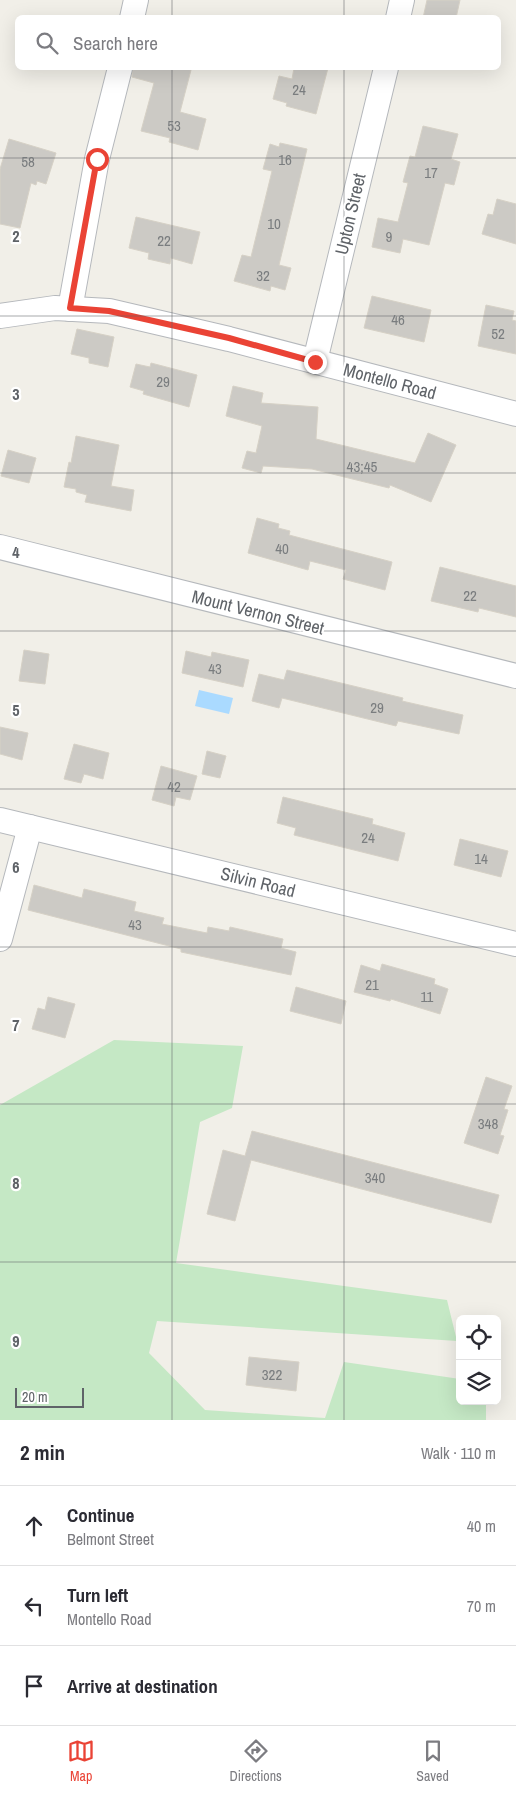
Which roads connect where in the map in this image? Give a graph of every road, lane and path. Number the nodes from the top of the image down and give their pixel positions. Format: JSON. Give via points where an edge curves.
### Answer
{"nodes":[{"id":1,"x":136,"y":0,"type":"edge"},
{"id":2,"x":402,"y":0,"type":"edge"},
{"id":3,"x":133,"y":15,"type":"edge"},
{"id":4,"x":399,"y":15,"type":"edge"},
{"id":5,"x":119,"y":70,"type":"edge"},
{"id":6,"x":386,"y":70,"type":"edge"},
{"id":7,"x":70,"y":308,"type":"junction"},
{"id":8,"x":0,"y":316,"type":"edge"},
{"id":9,"x":315,"y":362,"type":"junction"},
{"id":10,"x":516,"y":414,"type":"edge"},
{"id":11,"x":0,"y":547,"type":"edge"},
{"id":12,"x":516,"y":676,"type":"edge"},
{"id":13,"x":0,"y":820,"type":"edge"},
{"id":14,"x":30,"y":827,"type":"junction"},
{"id":15,"x":0,"y":939,"type":"edge"},
{"id":16,"x":516,"y":944,"type":"edge"}],
"edges":[{"from":1,"to":3,"type":"street"},
{"from":2,"to":4,"type":"street"},
{"from":5,"to":7,"type":"street","via":[[97,159]]},
{"from":6,"to":9,"type":"street","name":"Upton Street"},
{"from":7,"to":8,"type":"street","name":"Montello Road"},
{"from":7,"to":9,"type":"street","name":"Montello Road","via":[[109,311],[229,338]]},
{"from":9,"to":10,"type":"street","name":"Montello Road"},
{"from":11,"to":12,"type":"street","name":"Mount Vernon Street"},
{"from":13,"to":14,"type":"street","name":"Silvin Road"},
{"from":14,"to":15,"type":"street"},
{"from":14,"to":16,"type":"street","name":"Silvin Road"}]}
